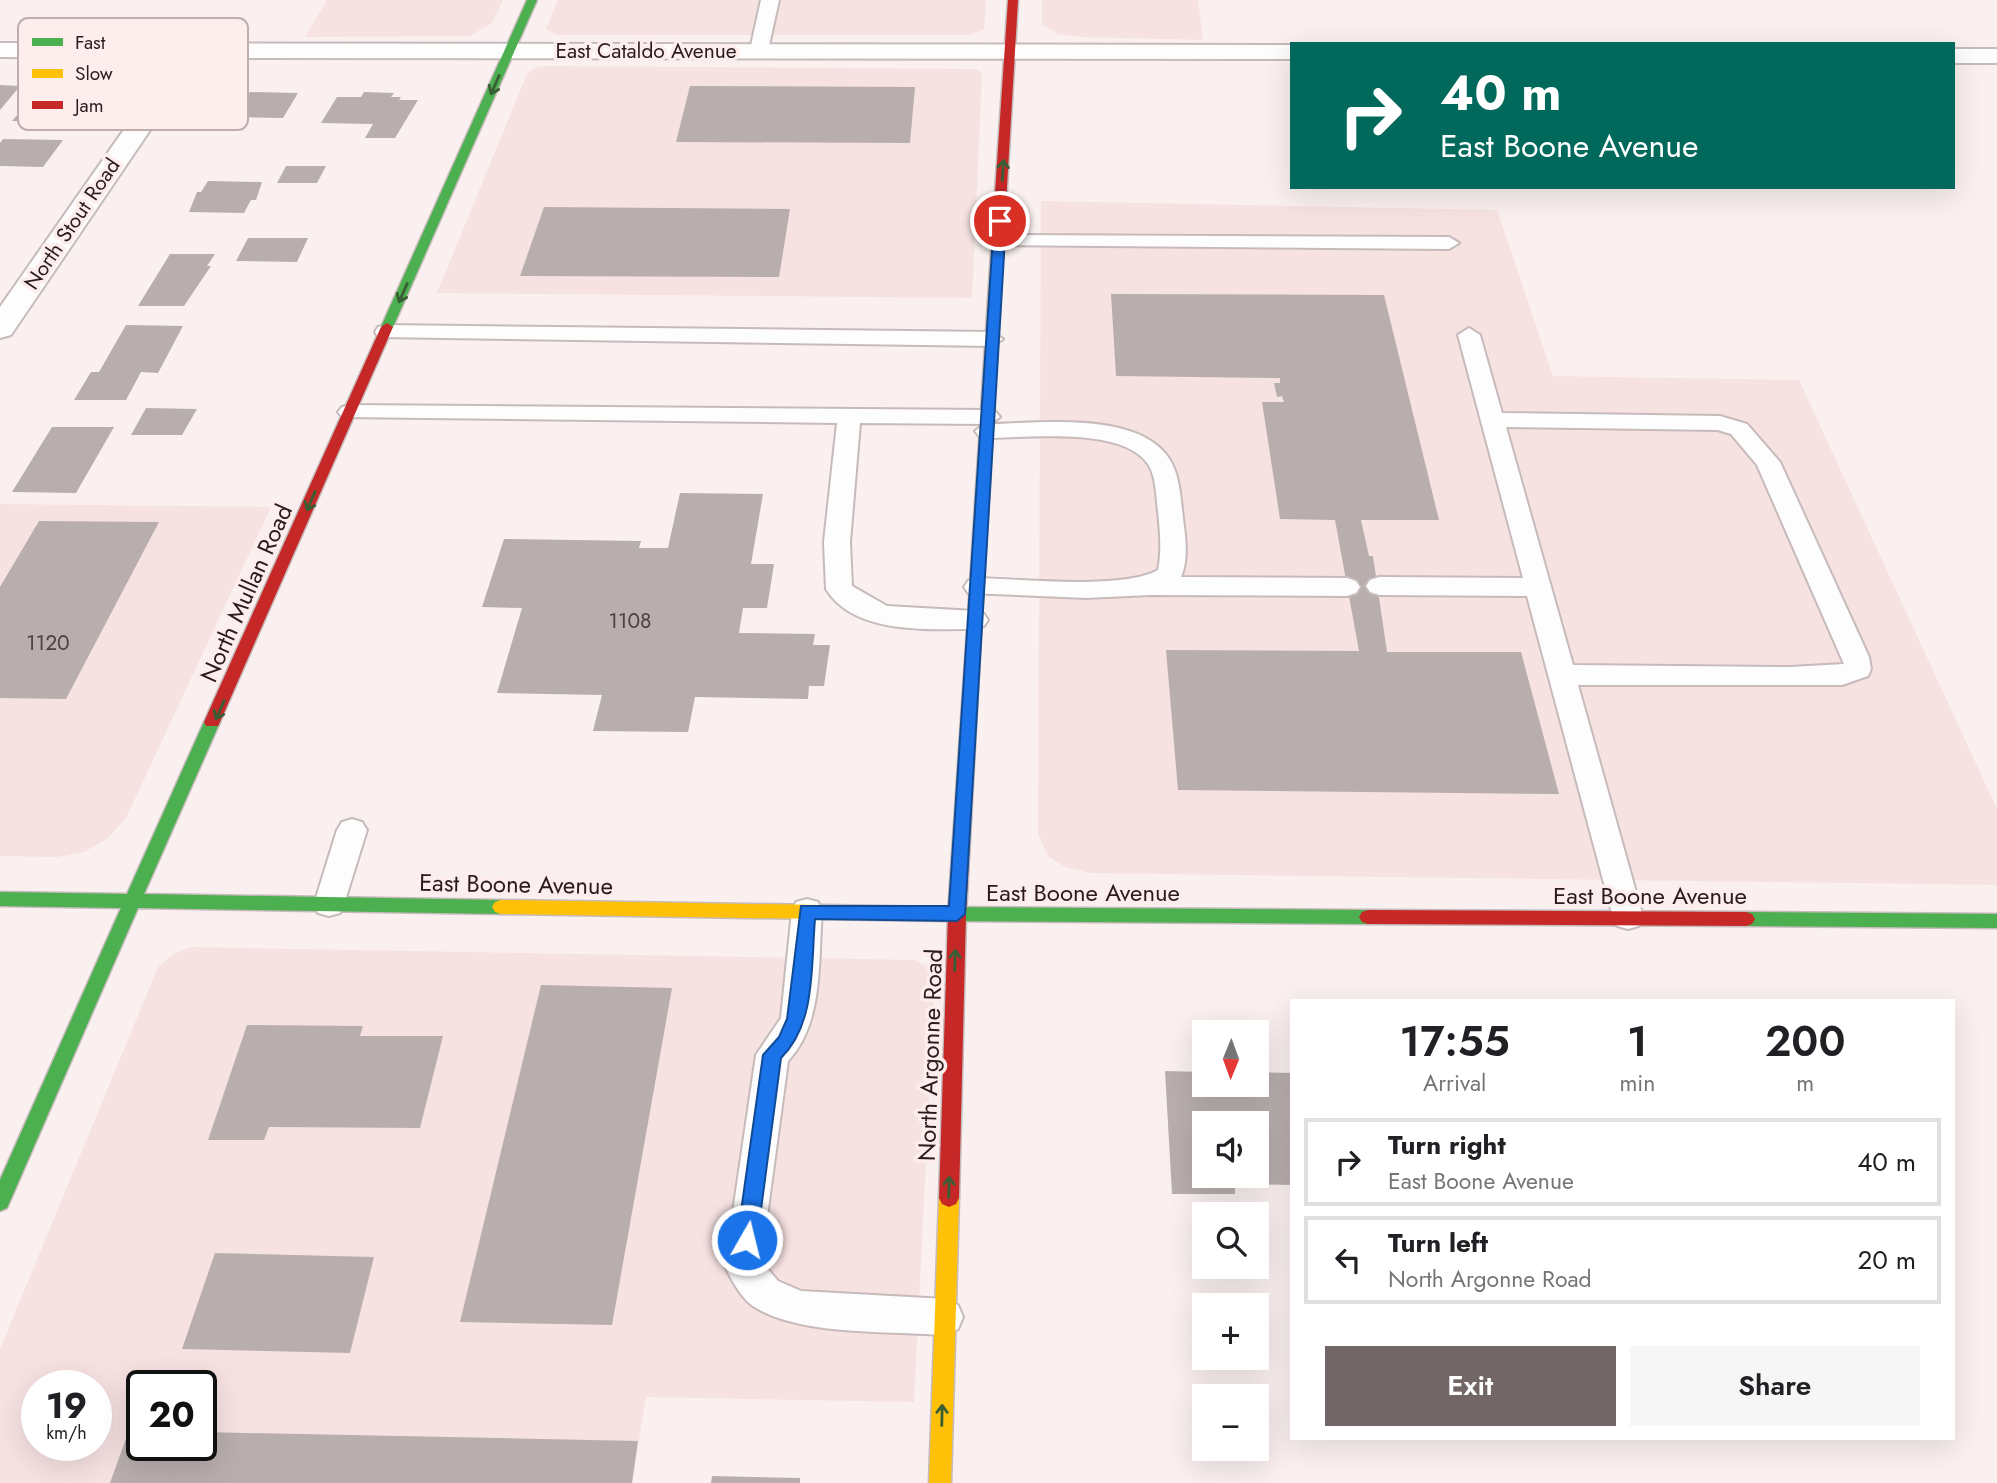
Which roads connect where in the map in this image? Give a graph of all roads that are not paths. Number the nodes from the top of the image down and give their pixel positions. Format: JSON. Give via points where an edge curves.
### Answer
{"nodes":[{"id":1,"x":532,"y":0,"type":"edge"},
{"id":2,"x":770,"y":0,"type":"edge"},
{"id":3,"x":1013,"y":0,"type":"edge"},
{"id":4,"x":0,"y":50,"type":"edge"},
{"id":5,"x":18,"y":50,"type":"edge"},
{"id":6,"x":1011,"y":50,"type":"junction"},
{"id":7,"x":248,"y":51,"type":"edge"},
{"id":8,"x":510,"y":51,"type":"junction"},
{"id":9,"x":759,"y":51,"type":"junction"},
{"id":10,"x":1290,"y":52,"type":"edge"},
{"id":11,"x":1955,"y":56,"type":"edge"},
{"id":12,"x":1997,"y":56,"type":"edge"},
{"id":13,"x":137,"y":130,"type":"edge"},
{"id":14,"x":998,"y":241,"type":"junction"},
{"id":15,"x":1449,"y":243,"type":"dead end"},
{"id":16,"x":0,"y":329,"type":"edge"},
{"id":17,"x":386,"y":332,"type":"junction"},
{"id":18,"x":1469,"y":335,"type":"dead end"},
{"id":19,"x":992,"y":339,"type":"junction"},
{"id":20,"x":351,"y":412,"type":"junction"},
{"id":21,"x":849,"y":416,"type":"junction"},
{"id":22,"x":1492,"y":420,"type":"junction"},
{"id":23,"x":987,"y":424,"type":"junction"},
{"id":24,"x":1150,"y":586,"type":"junction"},
{"id":25,"x":1379,"y":586,"type":"dead end"},
{"id":26,"x":977,"y":587,"type":"junction"},
{"id":27,"x":1347,"y":587,"type":"dead end"},
{"id":28,"x":1537,"y":587,"type":"junction"},
{"id":29,"x":975,"y":620,"type":"junction"},
{"id":30,"x":1562,"y":675,"type":"junction"},
{"id":31,"x":352,"y":830,"type":"dead end"},
{"id":32,"x":0,"y":899,"type":"edge"},
{"id":33,"x":136,"y":901,"type":"junction"},
{"id":34,"x":330,"y":904,"type":"junction"},
{"id":35,"x":807,"y":911,"type":"junction"},
{"id":36,"x":957,"y":914,"type":"junction"},
{"id":37,"x":1628,"y":917,"type":"junction"},
{"id":38,"x":1997,"y":921,"type":"edge"},
{"id":39,"x":0,"y":1202,"type":"edge"},
{"id":40,"x":945,"y":1317,"type":"junction"},
{"id":41,"x":940,"y":1483,"type":"edge"}],
"edges":[{"from":1,"to":8,"type":"main road","name":"North Mullan Road"},
{"from":2,"to":9,"type":"lane"},
{"from":3,"to":6,"type":"main road","name":"North Argonne Road"},
{"from":4,"to":5,"type":"street","name":"East Cataldo Avenue"},
{"from":6,"to":9,"type":"street","name":"East Cataldo Avenue"},
{"from":6,"to":10,"type":"street","name":"East Cataldo Avenue"},
{"from":14,"to":6,"type":"main road","name":"North Argonne Road","one_way":true},
{"from":7,"to":8,"type":"street","name":"East Cataldo Avenue"},
{"from":8,"to":9,"type":"street","name":"East Cataldo Avenue"},
{"from":8,"to":17,"type":"main road","name":"North Mullan Road","one_way":true},
{"from":11,"to":12,"type":"street"},
{"from":13,"to":16,"type":"street","name":"North Stout Road"},
{"from":14,"to":15,"type":"lane"},
{"from":14,"to":19,"type":"main road","name":"North Argonne Road"},
{"from":17,"to":19,"type":"lane"},
{"from":17,"to":20,"type":"main road","name":"North Mullan Road"},
{"from":18,"to":22,"type":"lane"},
{"from":19,"to":23,"type":"main road","name":"North Argonne Road"},
{"from":20,"to":21,"type":"lane"},
{"from":20,"to":33,"type":"main road","name":"North Mullan Road","one_way":true},
{"from":21,"to":23,"type":"lane"},
{"from":21,"to":29,"type":"lane","via":[[837,542],[839,589],[852,603],[879,614]]},
{"from":22,"to":28,"type":"lane"},
{"from":22,"to":30,"type":"lane","via":[[1720,423],[1739,429],[1768,462],[1858,669],[1842,675],[1790,677]]},
{"from":23,"to":24,"type":"lane","via":[[1109,433],[1135,441],[1156,457],[1167,481],[1174,559],[1170,575]]},
{"from":23,"to":26,"type":"main road","name":"North Argonne Road"},
{"from":24,"to":26,"type":"lane"},
{"from":24,"to":27,"type":"lane"},
{"from":25,"to":28,"type":"lane"},
{"from":26,"to":29,"type":"main road","name":"North Argonne Road"},
{"from":28,"to":30,"type":"lane"},
{"from":29,"to":36,"type":"main road","name":"North Argonne Road"},
{"from":30,"to":37,"type":"lane"},
{"from":31,"to":34,"type":"lane"},
{"from":32,"to":33,"type":"main road","name":"East Boone Avenue"},
{"from":33,"to":34,"type":"main road","name":"East Boone Avenue"},
{"from":33,"to":39,"type":"main road","name":"North Mullan Road"},
{"from":34,"to":35,"type":"main road","name":"East Boone Avenue"},
{"from":35,"to":36,"type":"main road","name":"East Boone Avenue"},
{"from":35,"to":40,"type":"lane","via":[[797,1019],[772,1055],[743,1266],[765,1293],[801,1308]]},
{"from":36,"to":37,"type":"main road","name":"East Boone Avenue"},
{"from":40,"to":36,"type":"main road","name":"North Argonne Road","one_way":true},
{"from":37,"to":38,"type":"main road","name":"East Boone Avenue"},
{"from":41,"to":40,"type":"main road","name":"North Argonne Road","one_way":true}]}
